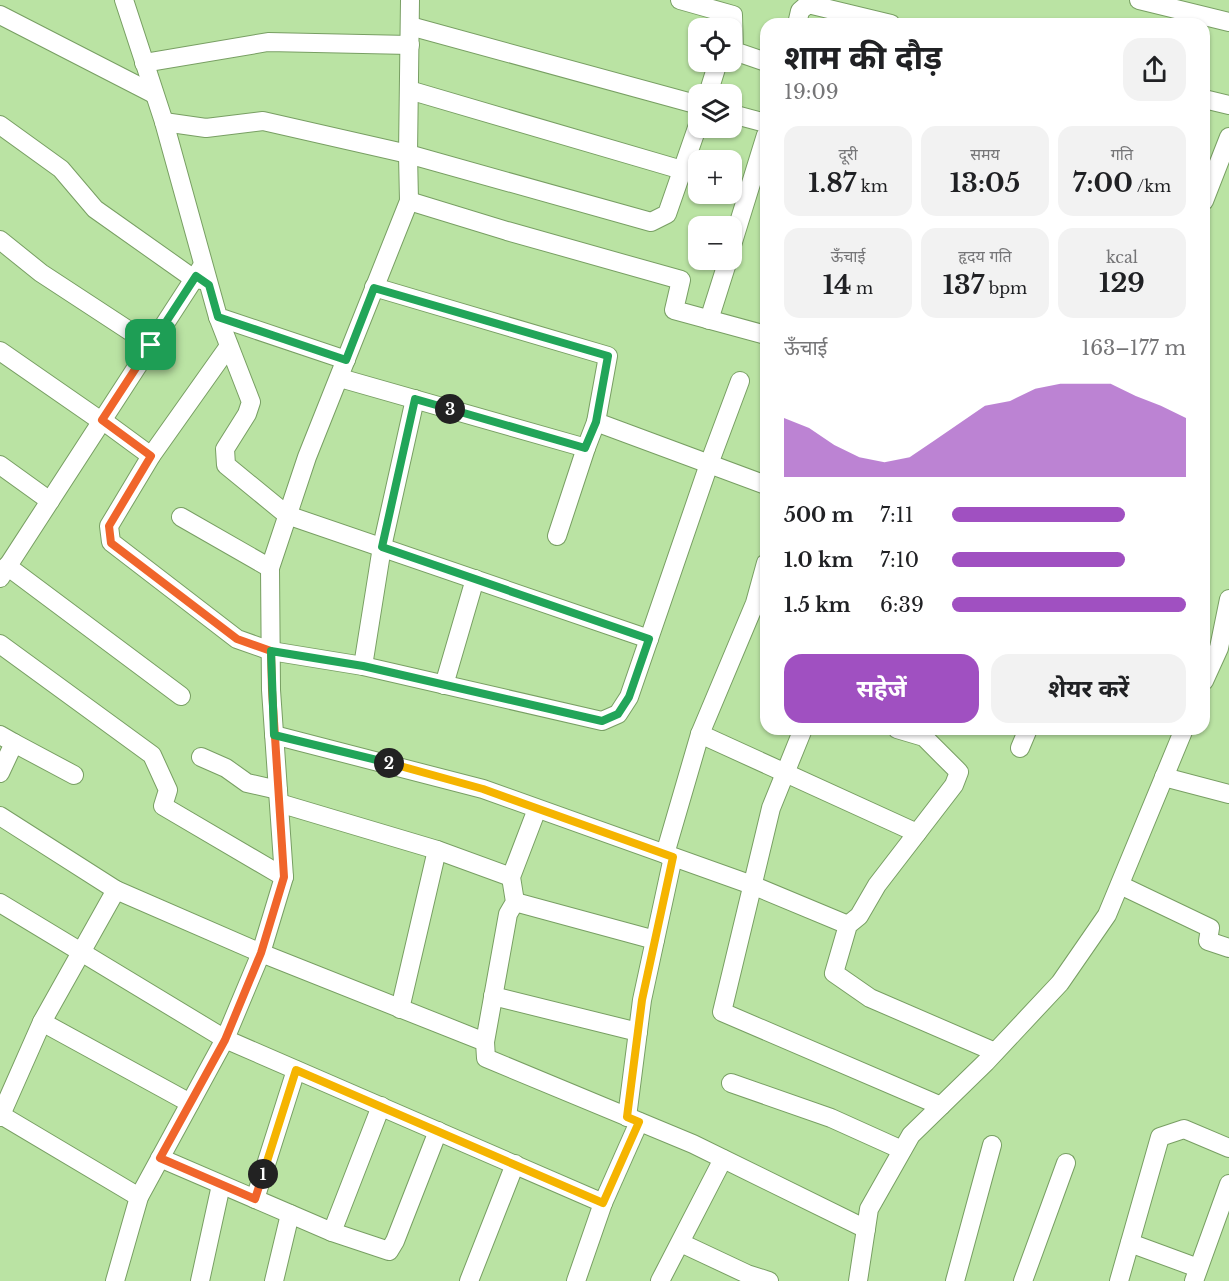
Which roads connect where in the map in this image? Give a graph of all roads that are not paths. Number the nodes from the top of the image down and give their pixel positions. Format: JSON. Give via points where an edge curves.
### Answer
{"nodes":[{"id":1,"x":124,"y":0,"type":"edge"},
{"id":2,"x":410,"y":0,"type":"edge"},
{"id":3,"x":680,"y":0,"type":"edge"},
{"id":4,"x":1139,"y":0,"type":"edge"},
{"id":5,"x":733,"y":14,"type":"edge"},
{"id":6,"x":0,"y":15,"type":"edge"},
{"id":7,"x":798,"y":18,"type":"edge"},
{"id":8,"x":866,"y":18,"type":"edge"},
{"id":9,"x":1229,"y":22,"type":"edge"},
{"id":10,"x":410,"y":26,"type":"junction"},
{"id":11,"x":410,"y":45,"type":"junction"},
{"id":12,"x":760,"y":60,"type":"edge"},
{"id":13,"x":144,"y":63,"type":"junction"},
{"id":14,"x":409,"y":90,"type":"junction"},
{"id":15,"x":154,"y":94,"type":"junction"},
{"id":16,"x":1210,"y":100,"type":"edge"},
{"id":17,"x":688,"y":102,"type":"edge"},
{"id":18,"x":1229,"y":105,"type":"edge"},
{"id":19,"x":742,"y":117,"type":"edge"},
{"id":20,"x":760,"y":121,"type":"edge"},
{"id":21,"x":164,"y":122,"type":"junction"},
{"id":22,"x":0,"y":125,"type":"edge"},
{"id":23,"x":1229,"y":137,"type":"edge"},
{"id":24,"x":693,"y":138,"type":"edge"},
{"id":25,"x":408,"y":154,"type":"junction"},
{"id":26,"x":760,"y":154,"type":"edge"},
{"id":27,"x":682,"y":170,"type":"junction"},
{"id":28,"x":1210,"y":182,"type":"edge"},
{"id":29,"x":409,"y":201,"type":"junction"},
{"id":30,"x":741,"y":216,"type":"edge"},
{"id":31,"x":0,"y":240,"type":"edge"},
{"id":32,"x":725,"y":270,"type":"edge"},
{"id":33,"x":202,"y":277,"type":"junction"},
{"id":34,"x":374,"y":288,"type":"junction"},
{"id":35,"x":218,"y":317,"type":"junction"},
{"id":36,"x":709,"y":320,"type":"junction"},
{"id":37,"x":760,"y":333,"type":"edge"},
{"id":38,"x":151,"y":345,"type":"junction"},
{"id":39,"x":229,"y":346,"type":"junction"},
{"id":40,"x":0,"y":351,"type":"edge"},
{"id":41,"x":343,"y":369,"type":"junction"},
{"id":42,"x":741,"y":381,"type":"dead end"},
{"id":43,"x":415,"y":399,"type":"junction"},
{"id":44,"x":102,"y":420,"type":"junction"},
{"id":45,"x":596,"y":422,"type":"junction"},
{"id":46,"x":585,"y":448,"type":"junction"},
{"id":47,"x":151,"y":456,"type":"junction"},
{"id":48,"x":709,"y":464,"type":"junction"},
{"id":49,"x":0,"y":465,"type":"edge"},
{"id":50,"x":760,"y":483,"type":"edge"},
{"id":51,"x":50,"y":501,"type":"junction"},
{"id":52,"x":287,"y":515,"type":"junction"},
{"id":53,"x":181,"y":517,"type":"dead end"},
{"id":54,"x":557,"y":536,"type":"dead end"},
{"id":55,"x":382,"y":547,"type":"junction"},
{"id":56,"x":270,"y":568,"type":"junction"},
{"id":57,"x":4,"y":572,"type":"edge"},
{"id":58,"x":475,"y":579,"type":"junction"},
{"id":59,"x":760,"y":587,"type":"edge"},
{"id":60,"x":1229,"y":599,"type":"edge"},
{"id":61,"x":1225,"y":637,"type":"edge"},
{"id":62,"x":649,"y":639,"type":"junction"},
{"id":63,"x":0,"y":644,"type":"edge"},
{"id":64,"x":271,"y":651,"type":"junction"},
{"id":65,"x":1210,"y":663,"type":"edge"},
{"id":66,"x":363,"y":666,"type":"junction"},
{"id":67,"x":444,"y":685,"type":"junction"},
{"id":68,"x":181,"y":696,"type":"dead end"},
{"id":69,"x":700,"y":734,"type":"junction"},
{"id":70,"x":274,"y":735,"type":"junction"},
{"id":71,"x":801,"y":735,"type":"edge"},
{"id":72,"x":930,"y":735,"type":"edge"},
{"id":73,"x":1025,"y":735,"type":"edge"},
{"id":74,"x":1182,"y":735,"type":"edge"},
{"id":75,"x":7,"y":739,"type":"edge"},
{"id":76,"x":1020,"y":748,"type":"dead end"},
{"id":77,"x":201,"y":757,"type":"dead end"},
{"id":78,"x":0,"y":773,"type":"edge"},
{"id":79,"x":785,"y":773,"type":"junction"},
{"id":80,"x":74,"y":775,"type":"dead end"},
{"id":81,"x":1164,"y":777,"type":"junction"},
{"id":82,"x":1229,"y":795,"type":"edge"},
{"id":83,"x":278,"y":797,"type":"junction"},
{"id":84,"x":537,"y":808,"type":"junction"},
{"id":85,"x":0,"y":816,"type":"edge"},
{"id":86,"x":918,"y":834,"type":"junction"},
{"id":87,"x":437,"y":850,"type":"junction"},
{"id":88,"x":669,"y":856,"type":"junction"},
{"id":89,"x":284,"y":877,"type":"junction"},
{"id":90,"x":511,"y":877,"type":"junction"},
{"id":91,"x":752,"y":885,"type":"junction"},
{"id":92,"x":1120,"y":885,"type":"junction"},
{"id":93,"x":116,"y":890,"type":"junction"},
{"id":94,"x":515,"y":902,"type":"junction"},
{"id":95,"x":0,"y":903,"type":"edge"},
{"id":96,"x":848,"y":925,"type":"junction"},
{"id":97,"x":655,"y":940,"type":"junction"},
{"id":98,"x":1229,"y":948,"type":"edge"},
{"id":99,"x":82,"y":952,"type":"junction"},
{"id":100,"x":261,"y":953,"type":"junction"},
{"id":101,"x":494,"y":996,"type":"junction"},
{"id":102,"x":400,"y":1008,"type":"junction"},
{"id":103,"x":42,"y":1022,"type":"junction"},
{"id":104,"x":638,"y":1032,"type":"junction"},
{"id":105,"x":225,"y":1040,"type":"junction"},
{"id":106,"x":485,"y":1042,"type":"junction"},
{"id":107,"x":995,"y":1052,"type":"junction"},
{"id":108,"x":296,"y":1070,"type":"junction"},
{"id":109,"x":731,"y":1083,"type":"dead end"},
{"id":110,"x":190,"y":1103,"type":"junction"},
{"id":111,"x":381,"y":1106,"type":"junction"},
{"id":112,"x":940,"y":1106,"type":"junction"},
{"id":113,"x":0,"y":1116,"type":"edge"},
{"id":114,"x":633,"y":1119,"type":"junction"},
{"id":115,"x":438,"y":1131,"type":"junction"},
{"id":116,"x":992,"y":1145,"type":"dead end"},
{"id":117,"x":1229,"y":1148,"type":"edge"},
{"id":118,"x":902,"y":1150,"type":"junction"},
{"id":119,"x":160,"y":1158,"type":"junction"},
{"id":120,"x":723,"y":1159,"type":"junction"},
{"id":121,"x":1066,"y":1162,"type":"dead end"},
{"id":122,"x":515,"y":1164,"type":"junction"},
{"id":123,"x":221,"y":1185,"type":"junction"},
{"id":124,"x":1229,"y":1185,"type":"edge"},
{"id":125,"x":139,"y":1197,"type":"junction"},
{"id":126,"x":255,"y":1199,"type":"junction"},
{"id":127,"x":603,"y":1203,"type":"junction"},
{"id":128,"x":290,"y":1214,"type":"junction"},
{"id":129,"x":866,"y":1229,"type":"junction"},
{"id":130,"x":332,"y":1232,"type":"junction"},
{"id":131,"x":681,"y":1243,"type":"junction"},
{"id":132,"x":1130,"y":1243,"type":"junction"},
{"id":133,"x":1196,"y":1274,"type":"edge"},
{"id":134,"x":861,"y":1280,"type":"edge"},
{"id":135,"x":115,"y":1281,"type":"edge"},
{"id":136,"x":200,"y":1281,"type":"edge"},
{"id":137,"x":274,"y":1281,"type":"edge"},
{"id":138,"x":469,"y":1281,"type":"edge"},
{"id":139,"x":576,"y":1281,"type":"edge"},
{"id":140,"x":660,"y":1281,"type":"edge"},
{"id":141,"x":768,"y":1281,"type":"edge"},
{"id":142,"x":955,"y":1281,"type":"edge"},
{"id":143,"x":1023,"y":1281,"type":"edge"},
{"id":144,"x":1119,"y":1281,"type":"edge"}],
"edges":[{"from":1,"to":13,"type":"street"},
{"from":2,"to":10,"type":"street"},
{"from":3,"to":5,"type":"street"},
{"from":4,"to":9,"type":"street"},
{"from":5,"to":12,"type":"street","via":[[734,51]]},
{"from":6,"to":15,"type":"street"},
{"from":7,"to":8,"type":"street","via":[[808,4]]},
{"from":10,"to":11,"type":"street"},
{"from":10,"to":17,"type":"street"},
{"from":11,"to":13,"type":"street","via":[[268,42]]},
{"from":11,"to":14,"type":"street"},
{"from":13,"to":15,"type":"street"},
{"from":14,"to":25,"type":"street"},
{"from":14,"to":27,"type":"street"},
{"from":15,"to":21,"type":"street"},
{"from":16,"to":18,"type":"street"},
{"from":19,"to":20,"type":"street"},
{"from":21,"to":25,"type":"street","via":[[206,129],[263,121]]},
{"from":21,"to":33,"type":"street"},
{"from":22,"to":33,"type":"street","via":[[61,169],[95,209]]},
{"from":23,"to":28,"type":"street"},
{"from":24,"to":27,"type":"street"},
{"from":25,"to":27,"type":"street","via":[[651,222],[668,214]]},
{"from":25,"to":29,"type":"street"},
{"from":26,"to":30,"type":"street"},
{"from":29,"to":34,"type":"street"},
{"from":29,"to":36,"type":"street","via":[[681,280],[674,310]]},
{"from":31,"to":38,"type":"street","via":[[41,273]]},
{"from":32,"to":36,"type":"street"},
{"from":33,"to":35,"type":"street"},
{"from":33,"to":38,"type":"street"},
{"from":34,"to":41,"type":"street"},
{"from":34,"to":45,"type":"street","via":[[608,356]]},
{"from":35,"to":39,"type":"street"},
{"from":35,"to":41,"type":"street"},
{"from":36,"to":37,"type":"street"},
{"from":38,"to":44,"type":"street"},
{"from":39,"to":47,"type":"street"},
{"from":39,"to":52,"type":"street","via":[[251,402],[225,449],[226,465]]},
{"from":40,"to":44,"type":"street"},
{"from":41,"to":43,"type":"street"},
{"from":41,"to":52,"type":"street"},
{"from":42,"to":48,"type":"street"},
{"from":43,"to":46,"type":"street"},
{"from":43,"to":55,"type":"street"},
{"from":44,"to":47,"type":"street"},
{"from":44,"to":51,"type":"street"},
{"from":45,"to":46,"type":"street"},
{"from":45,"to":48,"type":"street"},
{"from":46,"to":54,"type":"street"},
{"from":47,"to":64,"type":"street","via":[[109,526],[111,543],[237,639]]},
{"from":48,"to":50,"type":"street"},
{"from":48,"to":62,"type":"street"},
{"from":49,"to":51,"type":"street"},
{"from":51,"to":57,"type":"street"},
{"from":52,"to":55,"type":"street"},
{"from":52,"to":56,"type":"street"},
{"from":53,"to":56,"type":"street"},
{"from":55,"to":58,"type":"street"},
{"from":55,"to":66,"type":"street"},
{"from":56,"to":64,"type":"street"},
{"from":57,"to":68,"type":"street"},
{"from":58,"to":62,"type":"street"},
{"from":58,"to":67,"type":"street"},
{"from":59,"to":69,"type":"street"},
{"from":60,"to":61,"type":"street"},
{"from":61,"to":65,"type":"street"},
{"from":62,"to":67,"type":"street","via":[[629,697],[618,714],[602,721]]},
{"from":63,"to":89,"type":"street","via":[[152,755],[168,790],[163,806]]},
{"from":64,"to":66,"type":"street"},
{"from":64,"to":70,"type":"street"},
{"from":66,"to":67,"type":"street"},
{"from":69,"to":79,"type":"street"},
{"from":69,"to":88,"type":"street"},
{"from":70,"to":83,"type":"street"},
{"from":70,"to":84,"type":"street","via":[[483,789]]},
{"from":71,"to":79,"type":"street"},
{"from":72,"to":86,"type":"street","via":[[959,772]]},
{"from":73,"to":76,"type":"street"},
{"from":74,"to":81,"type":"street"},
{"from":75,"to":78,"type":"street"},
{"from":75,"to":80,"type":"street"},
{"from":77,"to":83,"type":"street"},
{"from":79,"to":86,"type":"street"},
{"from":79,"to":91,"type":"street","via":[[771,808]]},
{"from":81,"to":82,"type":"street"},
{"from":81,"to":92,"type":"street"},
{"from":83,"to":87,"type":"street"},
{"from":83,"to":89,"type":"street"},
{"from":84,"to":88,"type":"street"},
{"from":84,"to":90,"type":"street"},
{"from":85,"to":93,"type":"street"},
{"from":86,"to":96,"type":"street","via":[[877,885],[859,916]]},
{"from":87,"to":90,"type":"street"},
{"from":87,"to":102,"type":"street"},
{"from":88,"to":91,"type":"street"},
{"from":88,"to":97,"type":"street"},
{"from":89,"to":100,"type":"street"},
{"from":90,"to":94,"type":"street"},
{"from":91,"to":96,"type":"street"},
{"from":91,"to":112,"type":"street","via":[[722,1012]]},
{"from":92,"to":98,"type":"street","via":[[1210,928],[1208,941]]},
{"from":92,"to":107,"type":"street","via":[[1107,915],[1060,983]]},
{"from":93,"to":99,"type":"street"},
{"from":93,"to":100,"type":"street"},
{"from":94,"to":97,"type":"street"},
{"from":94,"to":101,"type":"street","via":[[508,914]]},
{"from":95,"to":99,"type":"street"},
{"from":96,"to":107,"type":"street","via":[[834,973],[870,998]]},
{"from":97,"to":104,"type":"street"},
{"from":99,"to":103,"type":"street"},
{"from":99,"to":105,"type":"street"},
{"from":100,"to":102,"type":"street"},
{"from":100,"to":105,"type":"street"},
{"from":101,"to":104,"type":"street"},
{"from":101,"to":106,"type":"street"},
{"from":102,"to":106,"type":"street"},
{"from":103,"to":110,"type":"street"},
{"from":103,"to":113,"type":"street"},
{"from":104,"to":114,"type":"street"},
{"from":105,"to":108,"type":"street"},
{"from":105,"to":110,"type":"street"},
{"from":106,"to":114,"type":"street","via":[[486,1058]]},
{"from":107,"to":112,"type":"street"},
{"from":108,"to":111,"type":"street"},
{"from":108,"to":126,"type":"street"},
{"from":109,"to":118,"type":"street","via":[[831,1118]]},
{"from":110,"to":119,"type":"street"},
{"from":111,"to":115,"type":"street"},
{"from":111,"to":130,"type":"street"},
{"from":112,"to":118,"type":"street","via":[[910,1135]]},
{"from":113,"to":125,"type":"street"},
{"from":114,"to":120,"type":"street"},
{"from":114,"to":127,"type":"street"},
{"from":115,"to":122,"type":"street"},
{"from":115,"to":130,"type":"street","via":[[389,1251]]},
{"from":116,"to":142,"type":"street"},
{"from":117,"to":132,"type":"street","via":[[1184,1129],[1160,1137]]},
{"from":118,"to":129,"type":"street","via":[[869,1209]]},
{"from":119,"to":123,"type":"street"},
{"from":119,"to":125,"type":"street"},
{"from":120,"to":129,"type":"street"},
{"from":120,"to":131,"type":"street"},
{"from":121,"to":143,"type":"street"},
{"from":122,"to":127,"type":"street"},
{"from":122,"to":138,"type":"street"},
{"from":123,"to":126,"type":"street"},
{"from":123,"to":136,"type":"street"},
{"from":124,"to":133,"type":"street"},
{"from":125,"to":135,"type":"street"},
{"from":126,"to":128,"type":"street"},
{"from":127,"to":139,"type":"street"},
{"from":128,"to":130,"type":"street"},
{"from":128,"to":137,"type":"street"},
{"from":129,"to":134,"type":"street"},
{"from":131,"to":140,"type":"street"},
{"from":131,"to":141,"type":"street"},
{"from":132,"to":133,"type":"street"},
{"from":132,"to":144,"type":"street"}]}
